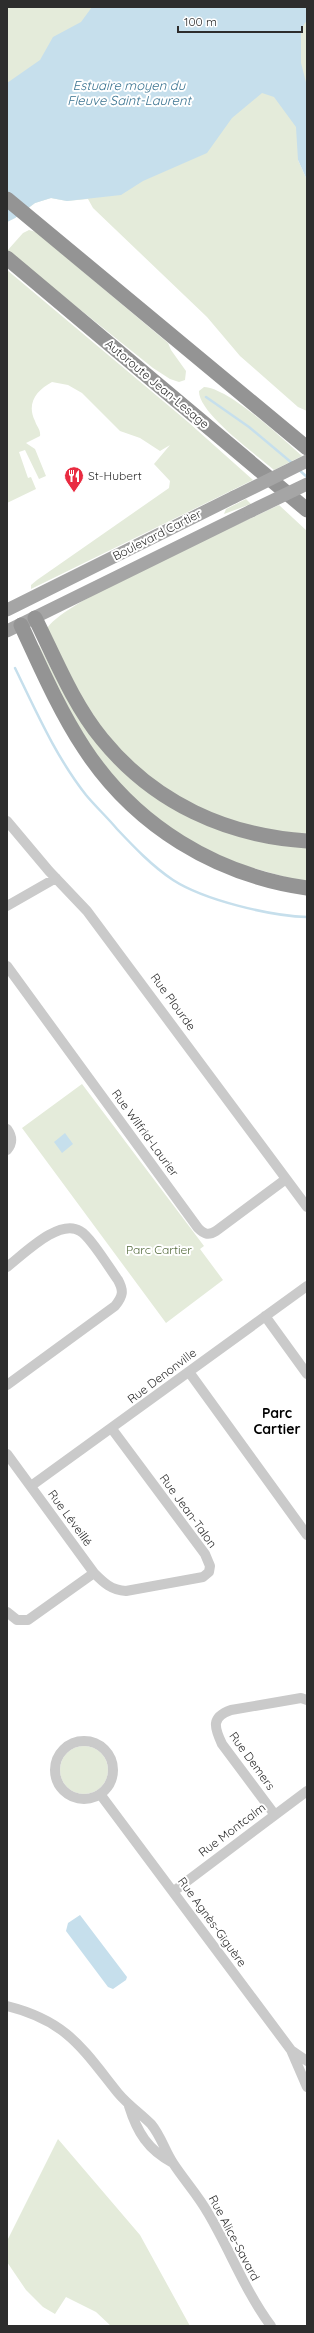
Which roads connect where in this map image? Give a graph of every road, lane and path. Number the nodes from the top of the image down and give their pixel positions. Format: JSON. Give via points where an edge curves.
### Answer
{"nodes":[{"id":1,"x":7,"y":199,"type":"edge"},
{"id":2,"x":7,"y":258,"type":"edge"},
{"id":3,"x":226,"y":381,"type":"junction"},
{"id":4,"x":215,"y":434,"type":"junction"},
{"id":5,"x":307,"y":440,"type":"edge"},
{"id":6,"x":307,"y":448,"type":"edge"},
{"id":7,"x":307,"y":461,"type":"edge"},
{"id":8,"x":307,"y":484,"type":"edge"},
{"id":9,"x":307,"y":510,"type":"edge"},
{"id":10,"x":307,"y":522,"type":"edge"},
{"id":11,"x":26,"y":600,"type":"junction"},
{"id":12,"x":10,"y":609,"type":"edge"},
{"id":13,"x":34,"y":618,"type":"junction"},
{"id":14,"x":21,"y":625,"type":"junction"},
{"id":15,"x":7,"y":631,"type":"edge"},
{"id":16,"x":7,"y":821,"type":"edge"},
{"id":17,"x":307,"y":841,"type":"edge"},
{"id":18,"x":56,"y":878,"type":"junction"},
{"id":19,"x":307,"y":888,"type":"edge"},
{"id":20,"x":7,"y":906,"type":"edge"},
{"id":21,"x":7,"y":966,"type":"edge"},
{"id":22,"x":7,"y":1129,"type":"edge"},
{"id":23,"x":7,"y":1150,"type":"edge"},
{"id":24,"x":286,"y":1179,"type":"junction"},
{"id":25,"x":307,"y":1207,"type":"edge"},
{"id":26,"x":7,"y":1267,"type":"edge"},
{"id":27,"x":307,"y":1286,"type":"edge"},
{"id":28,"x":265,"y":1316,"type":"junction"},
{"id":29,"x":189,"y":1372,"type":"junction"},
{"id":30,"x":307,"y":1374,"type":"edge"},
{"id":31,"x":7,"y":1385,"type":"edge"},
{"id":32,"x":112,"y":1429,"type":"junction"},
{"id":33,"x":7,"y":1454,"type":"edge"},
{"id":34,"x":31,"y":1486,"type":"junction"},
{"id":35,"x":307,"y":1535,"type":"edge"},
{"id":36,"x":94,"y":1573,"type":"junction"},
{"id":37,"x":117,"y":1591,"type":"joint"},
{"id":38,"x":7,"y":1612,"type":"edge"},
{"id":39,"x":307,"y":1700,"type":"edge"},
{"id":40,"x":307,"y":1791,"type":"edge"},
{"id":41,"x":100,"y":1794,"type":"junction"},
{"id":42,"x":275,"y":1815,"type":"junction"},
{"id":43,"x":174,"y":1891,"type":"junction"},
{"id":44,"x":7,"y":2006,"type":"edge"},
{"id":45,"x":291,"y":2050,"type":"junction"},
{"id":46,"x":307,"y":2060,"type":"edge"},
{"id":47,"x":307,"y":2087,"type":"edge"},
{"id":48,"x":129,"y":2106,"type":"junction"},
{"id":49,"x":173,"y":2163,"type":"junction"},
{"id":50,"x":271,"y":2326,"type":"edge"}],
"edges":[{"from":1,"to":3,"type":"highway"},
{"from":2,"to":4,"type":"highway","name":"Autoroute Jean-Lesage"},
{"from":3,"to":5,"type":"highway"},
{"from":3,"to":6,"type":"highway"},
{"from":4,"to":9,"type":"highway","name":"Autoroute Jean-Lesage"},
{"from":4,"to":10,"type":"highway"},
{"from":7,"to":11,"type":"main road","name":"Boulevard Cartier","bridge":true},
{"from":8,"to":13,"type":"main road","name":"Boulevard Cartier","bridge":true},
{"from":11,"to":12,"type":"main road","name":"Boulevard Cartier"},
{"from":11,"to":13,"type":"main road"},
{"from":12,"to":14,"type":"main road"},
{"from":13,"to":14,"type":"main road","name":"Boulevard Cartier"},
{"from":13,"to":17,"type":"highway","via":[[102,740],[146,783],[187,810],[228,827],[277,839]]},
{"from":14,"to":15,"type":"main road","name":"Boulevard Cartier"},
{"from":14,"to":19,"type":"highway","via":[[84,748],[113,787],[137,812],[182,844],[228,868],[270,882]]},
{"from":16,"to":18,"type":"street","name":"Rue Plourde"},
{"from":18,"to":20,"type":"street"},
{"from":18,"to":24,"type":"street","name":"Rue Plourde","via":[[92,917]]},
{"from":21,"to":24,"type":"street","name":"Rue Wilfrid-Laurier","via":[[204,1234],[216,1231]]},
{"from":22,"to":23,"type":"street","via":[[11,1142]]},
{"from":24,"to":25,"type":"street","name":"Rue Plourde"},
{"from":26,"to":31,"type":"street","via":[[54,1231],[72,1227],[82,1231],[118,1280],[123,1288],[123,1294],[115,1306]]},
{"from":27,"to":28,"type":"street","name":"Rue Denonville"},
{"from":28,"to":29,"type":"street","name":"Rue Denonville"},
{"from":28,"to":30,"type":"street"},
{"from":29,"to":32,"type":"street","name":"Rue Denonville"},
{"from":29,"to":35,"type":"street"},
{"from":32,"to":34,"type":"street","name":"Rue Denonville"},
{"from":32,"to":37,"type":"street","name":"Rue Jean-Talon","via":[[205,1554],[210,1566],[209,1572],[202,1576]]},
{"from":33,"to":34,"type":"street","name":"Rue Léveillé"},
{"from":34,"to":36,"type":"street","name":"Rue Léveillé"},
{"from":36,"to":37,"type":"street","name":"Rue Léveillé","via":[[105,1585]]},
{"from":36,"to":38,"type":"street","via":[[28,1620],[18,1620]]},
{"from":39,"to":42,"type":"street","name":"Rue Demers","via":[[301,1698],[231,1710],[221,1714],[217,1719],[217,1733],[222,1744]]},
{"from":40,"to":42,"type":"street","name":"Rue Montcalm"},
{"from":41,"to":41,"type":"street","via":[[108,1786],[112,1775],[112,1764],[107,1753],[89,1742],[77,1742],[67,1746],[55,1765],[60,1787],[68,1795],[79,1799]]},
{"from":41,"to":43,"type":"street","name":"Rue Agnès-Giguère"},
{"from":42,"to":43,"type":"street","name":"Rue Montcalm"},
{"from":43,"to":45,"type":"street","name":"Rue Agnès-Giguère"},
{"from":44,"to":48,"type":"street","name":"Rue Alice-Savard","via":[[47,2020],[68,2034],[81,2046]]},
{"from":45,"to":46,"type":"street","name":"Rue Agnès-Giguère"},
{"from":45,"to":47,"type":"street"},
{"from":48,"to":49,"type":"street","name":"Rue Alice-Savard","via":[[151,2124]]},
{"from":48,"to":49,"type":"street","name":"Rue Alice-Savard","via":[[136,2128],[144,2140],[154,2151]]},
{"from":49,"to":50,"type":"street","name":"Rue Alice-Savard","via":[[208,2211],[249,2294]]}]}
